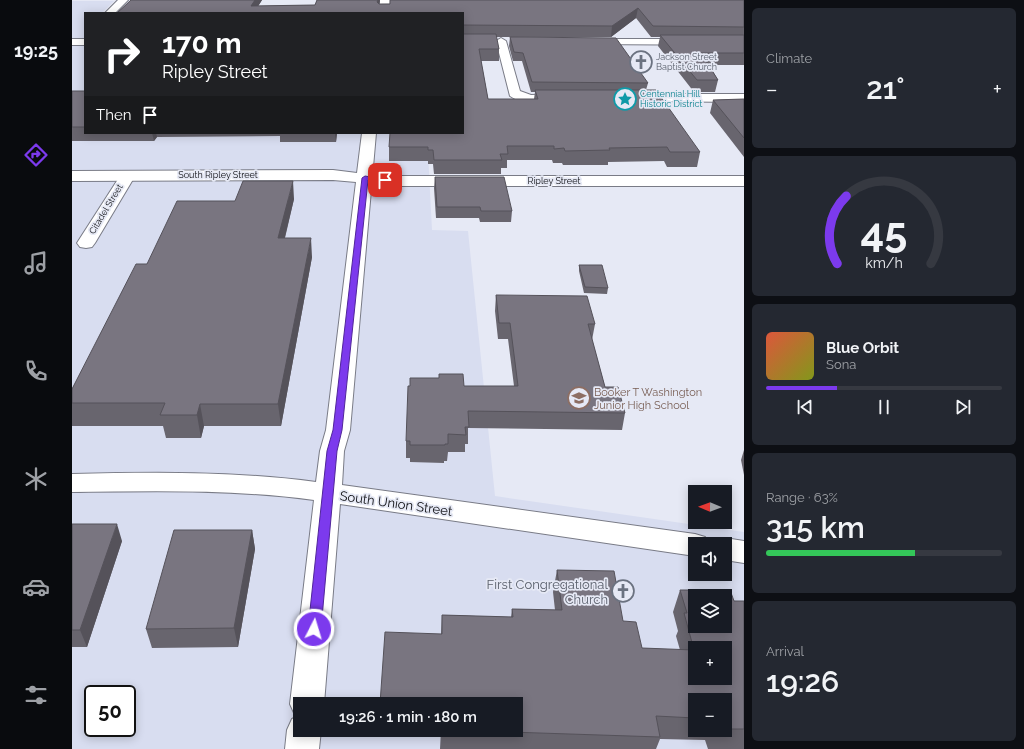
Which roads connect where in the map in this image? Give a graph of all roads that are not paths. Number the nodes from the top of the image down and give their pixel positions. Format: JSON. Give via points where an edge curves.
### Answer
{"nodes":[{"id":1,"x":123,"y":0,"type":"edge"},
{"id":2,"x":388,"y":2,"type":"edge"},
{"id":3,"x":111,"y":12,"type":"edge"},
{"id":4,"x":384,"y":12,"type":"edge"},
{"id":5,"x":501,"y":41,"type":"edge"},
{"id":6,"x":580,"y":42,"type":"edge"},
{"id":7,"x":744,"y":42,"type":"edge"},
{"id":8,"x":578,"y":98,"type":"edge"},
{"id":9,"x":617,"y":98,"type":"edge"},
{"id":10,"x":744,"y":98,"type":"edge"},
{"id":11,"x":369,"y":134,"type":"edge"},
{"id":12,"x":72,"y":176,"type":"edge"},
{"id":13,"x":127,"y":176,"type":"junction"},
{"id":14,"x":365,"y":178,"type":"junction"},
{"id":15,"x":744,"y":181,"type":"edge"},
{"id":16,"x":86,"y":243,"type":"dead end"},
{"id":17,"x":72,"y":483,"type":"edge"},
{"id":18,"x":328,"y":493,"type":"junction"},
{"id":19,"x":688,"y":544,"type":"edge"},
{"id":20,"x":732,"y":550,"type":"edge"},
{"id":21,"x":744,"y":552,"type":"edge"},
{"id":22,"x":308,"y":697,"type":"edge"},
{"id":23,"x":303,"y":737,"type":"edge"},
{"id":24,"x":302,"y":749,"type":"edge"}],
"edges":[{"from":1,"to":3,"type":"street"},
{"from":2,"to":4,"type":"street"},
{"from":5,"to":8,"type":"street","via":[[514,93],[522,97]]},
{"from":6,"to":7,"type":"street"},
{"from":9,"to":10,"type":"street"},
{"from":11,"to":14,"type":"street"},
{"from":12,"to":13,"type":"street","name":"South Ripley Street"},
{"from":13,"to":14,"type":"street","name":"South Ripley Street","via":[[333,175]]},
{"from":13,"to":16,"type":"street","name":"Citadel Street"},
{"from":14,"to":15,"type":"street","name":"Ripley Street","via":[[391,181]]},
{"from":14,"to":18,"type":"street","via":[[338,430],[332,451]]},
{"from":17,"to":18,"type":"street","name":"South Union Street","via":[[168,481],[288,487]]},
{"from":18,"to":19,"type":"street","name":"South Union Street"},
{"from":18,"to":22,"type":"street"},
{"from":20,"to":21,"type":"street"},
{"from":23,"to":24,"type":"street"}]}
